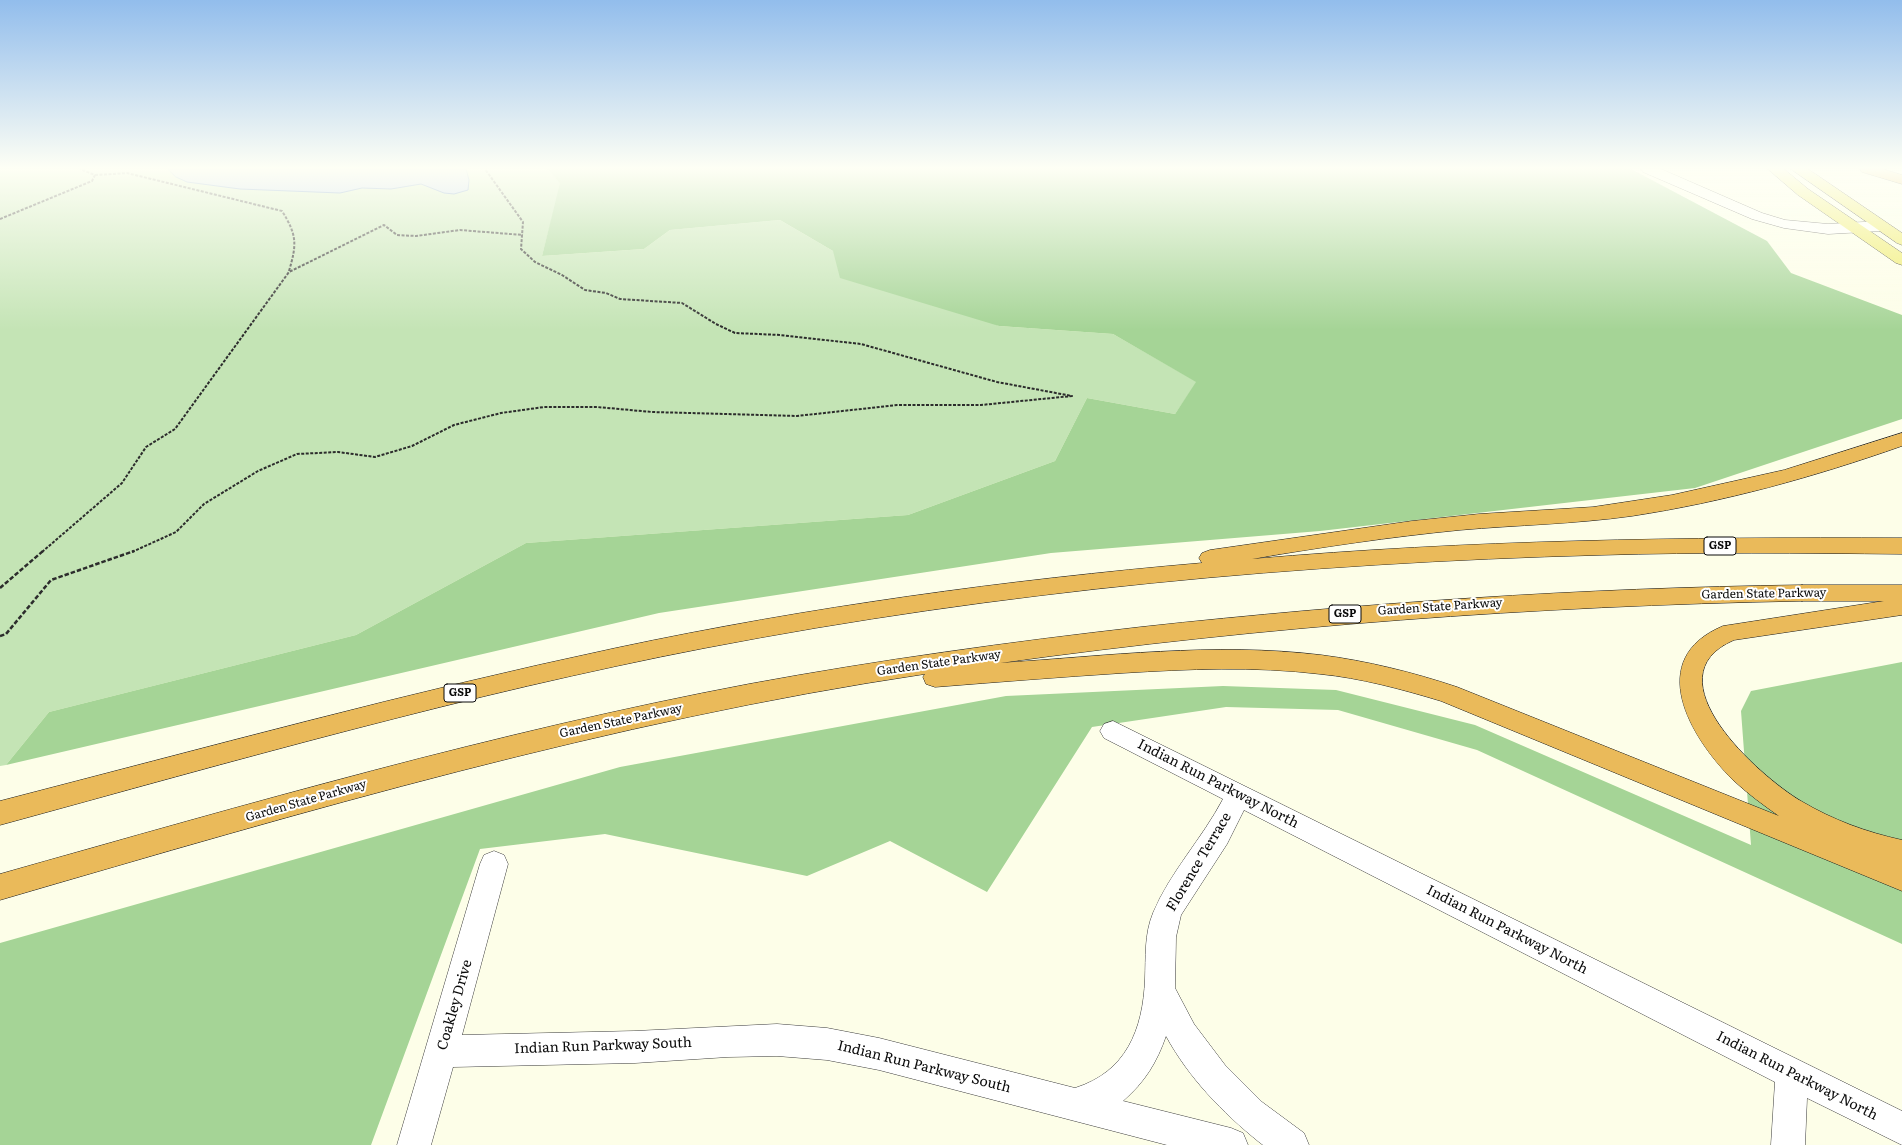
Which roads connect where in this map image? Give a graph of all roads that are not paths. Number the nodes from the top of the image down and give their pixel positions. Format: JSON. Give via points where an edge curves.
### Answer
{"nodes":[{"id":1,"x":1779,"y":222,"type":"edge"},
{"id":2,"x":1847,"y":222,"type":"edge"},
{"id":3,"x":1875,"y":222,"type":"edge"},
{"id":4,"x":1881,"y":226,"type":"junction"},
{"id":5,"x":1855,"y":228,"type":"junction"},
{"id":6,"x":1902,"y":240,"type":"edge"},
{"id":7,"x":1902,"y":260,"type":"edge"},
{"id":8,"x":1902,"y":439,"type":"edge"},
{"id":9,"x":1902,"y":546,"type":"edge"},
{"id":10,"x":1902,"y":593,"type":"edge"},
{"id":11,"x":926,"y":603,"type":"junction"},
{"id":12,"x":1902,"y":607,"type":"edge"},
{"id":13,"x":792,"y":687,"type":"junction"},
{"id":14,"x":1113,"y":731,"type":"dead end"},
{"id":15,"x":1238,"y":795,"type":"junction"},
{"id":16,"x":0,"y":813,"type":"edge"},
{"id":17,"x":1851,"y":838,"type":"junction"},
{"id":18,"x":1902,"y":853,"type":"edge"},
{"id":19,"x":1902,"y":859,"type":"edge"},
{"id":20,"x":494,"y":864,"type":"dead end"},
{"id":21,"x":1902,"y":878,"type":"edge"},
{"id":22,"x":0,"y":887,"type":"edge"},
{"id":23,"x":1160,"y":989,"type":"junction"},
{"id":24,"x":442,"y":1051,"type":"junction"},
{"id":25,"x":1792,"y":1074,"type":"junction"},
{"id":26,"x":1074,"y":1105,"type":"junction"},
{"id":27,"x":1902,"y":1130,"type":"edge"},
{"id":28,"x":414,"y":1145,"type":"edge"},
{"id":29,"x":1231,"y":1145,"type":"edge"},
{"id":30,"x":1292,"y":1145,"type":"edge"},
{"id":31,"x":1788,"y":1145,"type":"edge"}],
"edges":[{"from":1,"to":5,"type":"street","via":[[1816,228]]},
{"from":2,"to":5,"type":"main road"},
{"from":3,"to":4,"type":"main road"},
{"from":4,"to":5,"type":"street"},
{"from":4,"to":6,"type":"main road"},
{"from":5,"to":7,"type":"main road"},
{"from":8,"to":11,"type":"highway","via":[[1762,482],[1660,504],[1569,516],[1444,524],[1338,537]]},
{"from":9,"to":11,"type":"highway","number":"GSP","via":[[1626,547],[1409,556],[1134,578]]},
{"from":10,"to":13,"type":"highway","name":"Garden State Parkway","number":"GSP","via":[[1651,596],[1401,610],[1276,621],[1061,646],[929,664]]},
{"from":11,"to":16,"type":"highway","number":"GSP","via":[[708,639],[528,677],[321,728]]},
{"from":12,"to":17,"type":"highway","via":[[1731,632],[1719,636],[1703,648],[1697,654],[1691,671],[1691,689],[1698,710],[1710,732],[1740,769],[1800,813]]},
{"from":13,"to":21,"type":"highway","via":[[1200,659],[1275,659],[1344,666],[1448,694]]},
{"from":13,"to":22,"type":"highway","name":"Garden State Parkway","number":"GSP","via":[[699,704],[495,750]]},
{"from":14,"to":15,"type":"street","name":"Indian Run Parkway North"},
{"from":15,"to":23,"type":"street","name":"Florence Terrace","via":[[1225,823],[1180,890],[1165,920],[1161,934]]},
{"from":15,"to":25,"type":"street","name":"Indian Run Parkway North"},
{"from":17,"to":18,"type":"highway"},
{"from":17,"to":19,"type":"highway"},
{"from":20,"to":24,"type":"street","name":"Coakley Drive"},
{"from":23,"to":26,"type":"street","name":"Florence Terrace","via":[[1150,1040],[1130,1073],[1118,1086],[1103,1095]]},
{"from":23,"to":30,"type":"street","via":[[1177,1026],[1203,1064],[1245,1108]]},
{"from":24,"to":26,"type":"street","name":"Indian Run Parkway South","via":[[670,1046],[754,1040],[801,1041],[879,1054]]},
{"from":24,"to":28,"type":"street","name":"Coakley Drive"},
{"from":25,"to":27,"type":"street","name":"Indian Run Parkway North"},
{"from":25,"to":31,"type":"street"},
{"from":26,"to":29,"type":"street","name":"Indian Run Parkway South"}]}
